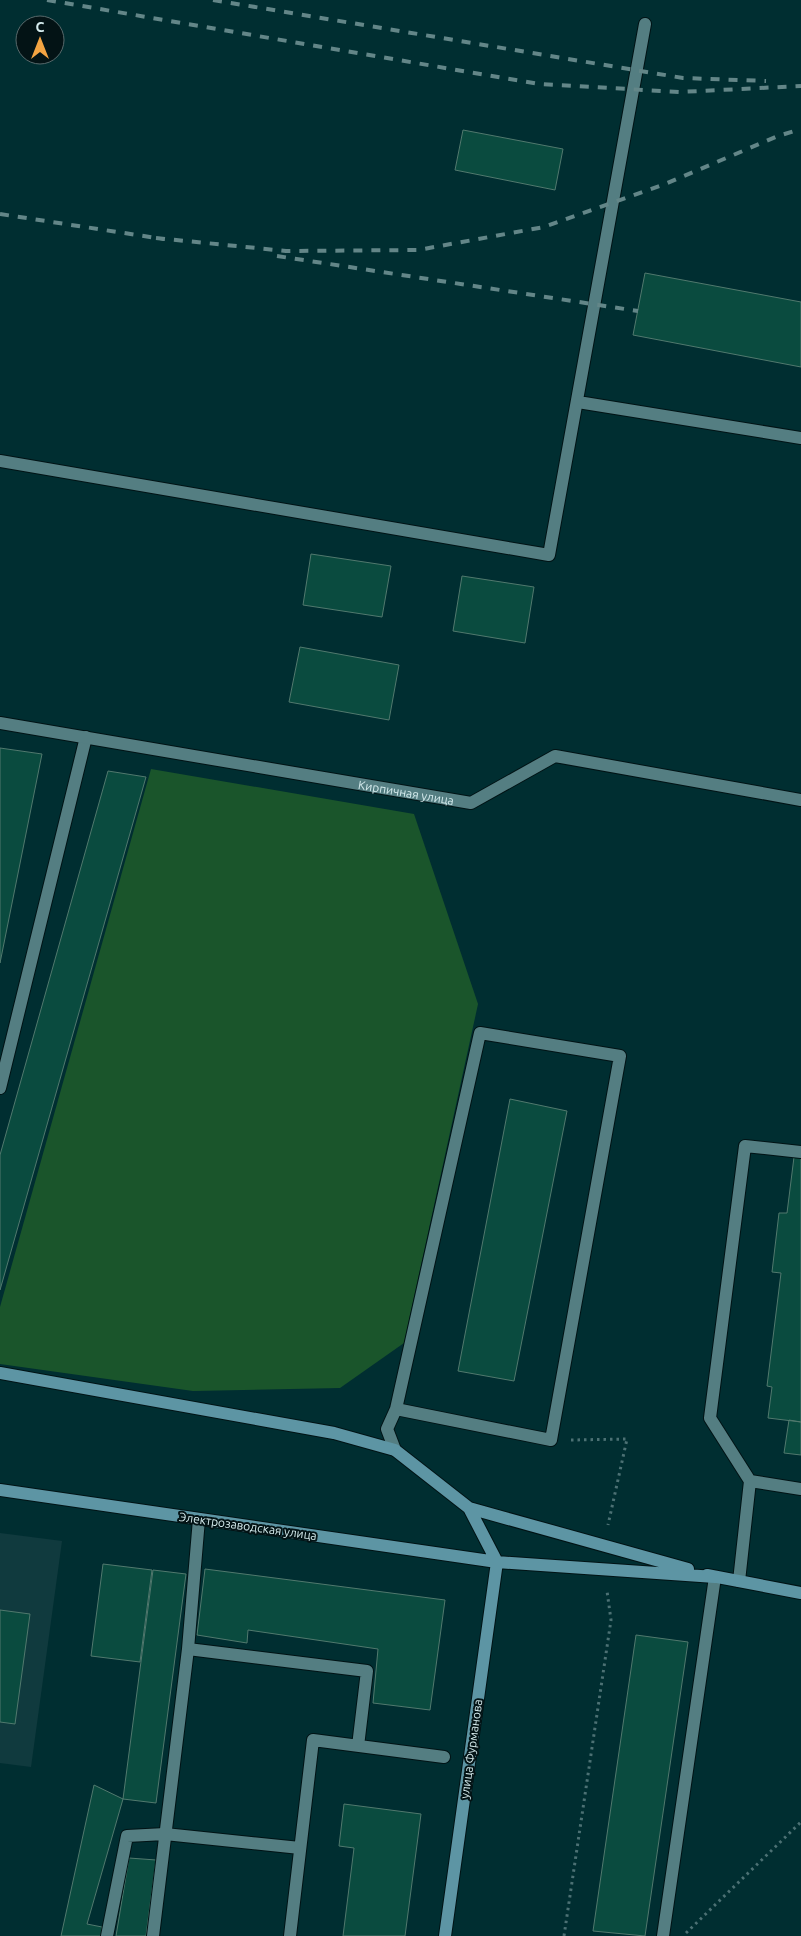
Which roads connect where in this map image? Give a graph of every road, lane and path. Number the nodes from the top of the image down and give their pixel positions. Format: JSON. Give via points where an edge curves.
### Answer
{"nodes":[{"id":1,"x":645,"y":24,"type":"dead end"},
{"id":2,"x":578,"y":402,"type":"junction"},
{"id":3,"x":801,"y":438,"type":"edge"},
{"id":4,"x":0,"y":461,"type":"edge"},
{"id":5,"x":0,"y":723,"type":"edge"},
{"id":6,"x":86,"y":737,"type":"junction"},
{"id":7,"x":801,"y":800,"type":"edge"},
{"id":8,"x":0,"y":1088,"type":"edge"},
{"id":9,"x":801,"y":1152,"type":"edge"},
{"id":10,"x":0,"y":1373,"type":"edge"},
{"id":11,"x":396,"y":1409,"type":"junction"},
{"id":12,"x":551,"y":1440,"type":"junction"},
{"id":13,"x":395,"y":1450,"type":"junction"},
{"id":14,"x":750,"y":1481,"type":"junction"},
{"id":15,"x":801,"y":1489,"type":"edge"},
{"id":16,"x":0,"y":1490,"type":"edge"},
{"id":17,"x":469,"y":1508,"type":"junction"},
{"id":18,"x":199,"y":1519,"type":"junction"},
{"id":19,"x":604,"y":1546,"type":"junction"},
{"id":20,"x":496,"y":1562,"type":"junction"},
{"id":21,"x":604,"y":1570,"type":"junction"},
{"id":22,"x":715,"y":1577,"type":"junction"},
{"id":23,"x":740,"y":1581,"type":"junction"},
{"id":24,"x":801,"y":1593,"type":"edge"},
{"id":25,"x":188,"y":1649,"type":"junction"},
{"id":26,"x":358,"y":1746,"type":"junction"},
{"id":27,"x":444,"y":1757,"type":"dead end"},
{"id":28,"x":801,"y":1822,"type":"edge"},
{"id":29,"x":165,"y":1834,"type":"junction"},
{"id":30,"x":300,"y":1848,"type":"junction"},
{"id":31,"x":107,"y":1936,"type":"edge"},
{"id":32,"x":153,"y":1936,"type":"edge"},
{"id":33,"x":290,"y":1936,"type":"edge"},
{"id":34,"x":445,"y":1936,"type":"edge"},
{"id":35,"x":564,"y":1936,"type":"edge"},
{"id":36,"x":663,"y":1936,"type":"edge"},
{"id":37,"x":683,"y":1936,"type":"edge"}],
"edges":[{"from":1,"to":2,"type":"street"},
{"from":2,"to":3,"type":"street"},
{"from":2,"to":4,"type":"street","via":[[549,555]]},
{"from":5,"to":6,"type":"street","name":"Кирпичная улица"},
{"from":6,"to":7,"type":"street","name":"Кирпичная улица","via":[[471,803],[555,756]]},
{"from":6,"to":8,"type":"street"},
{"from":9,"to":14,"type":"street","via":[[746,1146],[710,1418]]},
{"from":10,"to":13,"type":"main road","name":"Электрозаводская улица","via":[[334,1433]]},
{"from":11,"to":12,"type":"street"},
{"from":11,"to":12,"type":"street","via":[[480,1033],[620,1056]]},
{"from":11,"to":13,"type":"street","via":[[387,1429]]},
{"from":12,"to":19,"type":"path","via":[[627,1439]]},
{"from":13,"to":17,"type":"main road","name":"Электрозаводская улица"},
{"from":14,"to":15,"type":"street"},
{"from":14,"to":23,"type":"street"},
{"from":16,"to":18,"type":"main road","name":"Электрозаводская улица"},
{"from":17,"to":19,"type":"main road","name":"Электрозаводская улица"},
{"from":17,"to":20,"type":"main road","name":"Электрозаводская улица"},
{"from":18,"to":20,"type":"main road","name":"Электрозаводская улица"},
{"from":18,"to":25,"type":"street"},
{"from":19,"to":22,"type":"main road","name":"Электрозаводская улица"},
{"from":20,"to":21,"type":"main road","name":"Электрозаводская улица"},
{"from":20,"to":34,"type":"main road","name":"улица Фурманова"},
{"from":21,"to":22,"type":"main road","name":"Электрозаводская улица"},
{"from":21,"to":35,"type":"path","via":[[611,1620]]},
{"from":22,"to":23,"type":"main road","name":"Электрозаводская улица"},
{"from":22,"to":36,"type":"street"},
{"from":23,"to":24,"type":"main road","name":"Электрозаводская улица"},
{"from":25,"to":26,"type":"street","via":[[367,1671]]},
{"from":25,"to":29,"type":"street"},
{"from":26,"to":27,"type":"street"},
{"from":26,"to":30,"type":"street","via":[[313,1740]]},
{"from":28,"to":37,"type":"path"},
{"from":29,"to":30,"type":"street"},
{"from":29,"to":31,"type":"street","via":[[127,1836]]},
{"from":29,"to":32,"type":"street"},
{"from":30,"to":33,"type":"street"}]}
